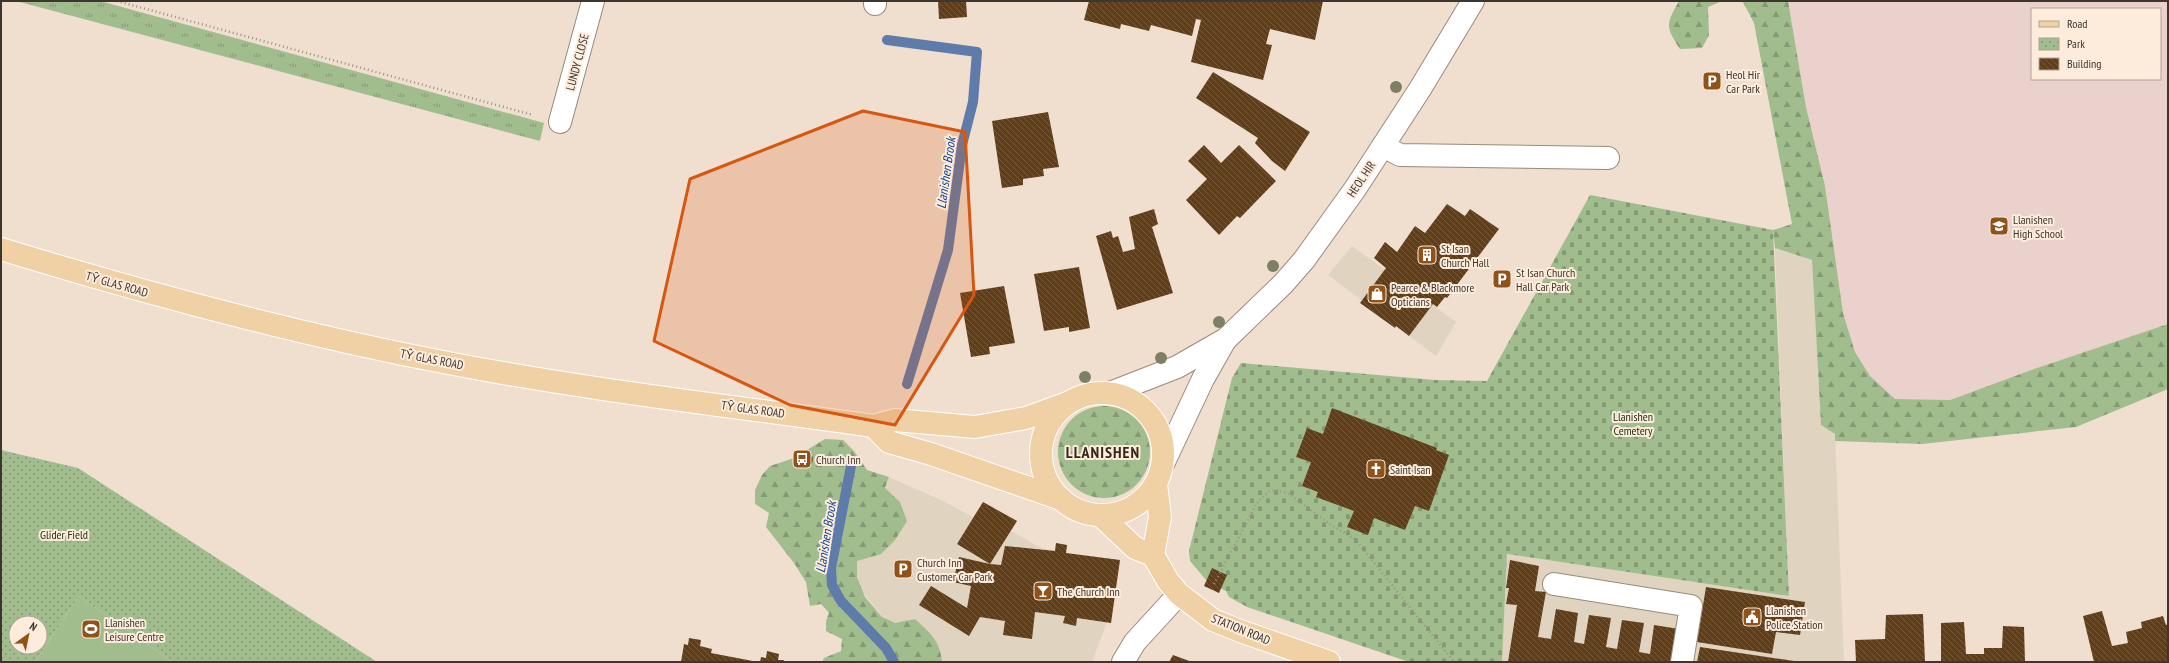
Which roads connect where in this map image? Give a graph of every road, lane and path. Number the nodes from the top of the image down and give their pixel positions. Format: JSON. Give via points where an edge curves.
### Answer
{"nodes":[{"id":1,"x":117,"y":1,"type":"edge"},
{"id":2,"x":593,"y":1,"type":"edge"},
{"id":3,"x":1473,"y":1,"type":"edge"},
{"id":4,"x":538,"y":116,"type":"dead end"},
{"id":5,"x":560,"y":122,"type":"dead end"},
{"id":6,"x":1383,"y":146,"type":"junction"},
{"id":7,"x":1608,"y":158,"type":"dead end"},
{"id":8,"x":1,"y":249,"type":"edge"},
{"id":9,"x":1226,"y":339,"type":"junction"},
{"id":10,"x":1110,"y":393,"type":"junction"},
{"id":11,"x":1070,"y":402,"type":"junction"},
{"id":12,"x":873,"y":426,"type":"junction"},
{"id":13,"x":1159,"y":474,"type":"junction"},
{"id":14,"x":1061,"y":499,"type":"junction"},
{"id":15,"x":1100,"y":515,"type":"junction"},
{"id":16,"x":1153,"y":556,"type":"junction"},
{"id":17,"x":1214,"y":584,"type":"dead end"},
{"id":18,"x":1554,"y":584,"type":"dead end"},
{"id":19,"x":1180,"y":594,"type":"junction"},
{"id":20,"x":1123,"y":662,"type":"edge"},
{"id":21,"x":1329,"y":662,"type":"edge"},
{"id":22,"x":1454,"y":662,"type":"edge"},
{"id":23,"x":1682,"y":662,"type":"edge"}],
"edges":[{"from":1,"to":4,"type":"path"},
{"from":2,"to":5,"type":"street","name":"LUNDY CLOSE"},
{"from":3,"to":6,"type":"street","name":"HEOL HIR"},
{"from":6,"to":7,"type":"street","via":[[1400,155]]},
{"from":6,"to":9,"type":"street","name":"HEOL HIR","via":[[1304,260]]},
{"from":8,"to":12,"type":"main road","name":"TŶ GLAS ROAD","via":[[188,303],[448,363]]},
{"from":9,"to":10,"type":"street","name":"HEOL HIR","via":[[1177,367]]},
{"from":9,"to":13,"type":"street","name":"HEOL HIR","via":[[1203,379]]},
{"from":10,"to":11,"type":"main road","via":[[1088,394]]},
{"from":10,"to":13,"type":"main road","via":[[1122,396],[1140,406],[1152,418],[1163,443]]},
{"from":11,"to":12,"type":"main road","name":"TŶ GLAS ROAD","via":[[1026,418],[976,427],[895,420]]},
{"from":11,"to":14,"type":"main road","via":[[1054,416],[1044,435],[1041,449],[1043,470],[1048,482]]},
{"from":12,"to":14,"type":"main road","via":[[889,442]]},
{"from":13,"to":15,"type":"main road","via":[[1143,500],[1129,509]]},
{"from":13,"to":16,"type":"main road","via":[[1160,517]]},
{"from":14,"to":15,"type":"main road","via":[[1084,512]]},
{"from":15,"to":16,"type":"main road","via":[[1135,548]]},
{"from":16,"to":19,"type":"main road","name":"STATION ROAD","via":[[1168,581]]},
{"from":17,"to":22,"type":"path","via":[[1257,503],[1268,492],[1276,490],[1289,494],[1355,539]]},
{"from":18,"to":23,"type":"street","via":[[1691,606]]},
{"from":19,"to":20,"type":"street","via":[[1135,642]]},
{"from":19,"to":21,"type":"main road","name":"STATION ROAD","via":[[1213,620]]}]}
